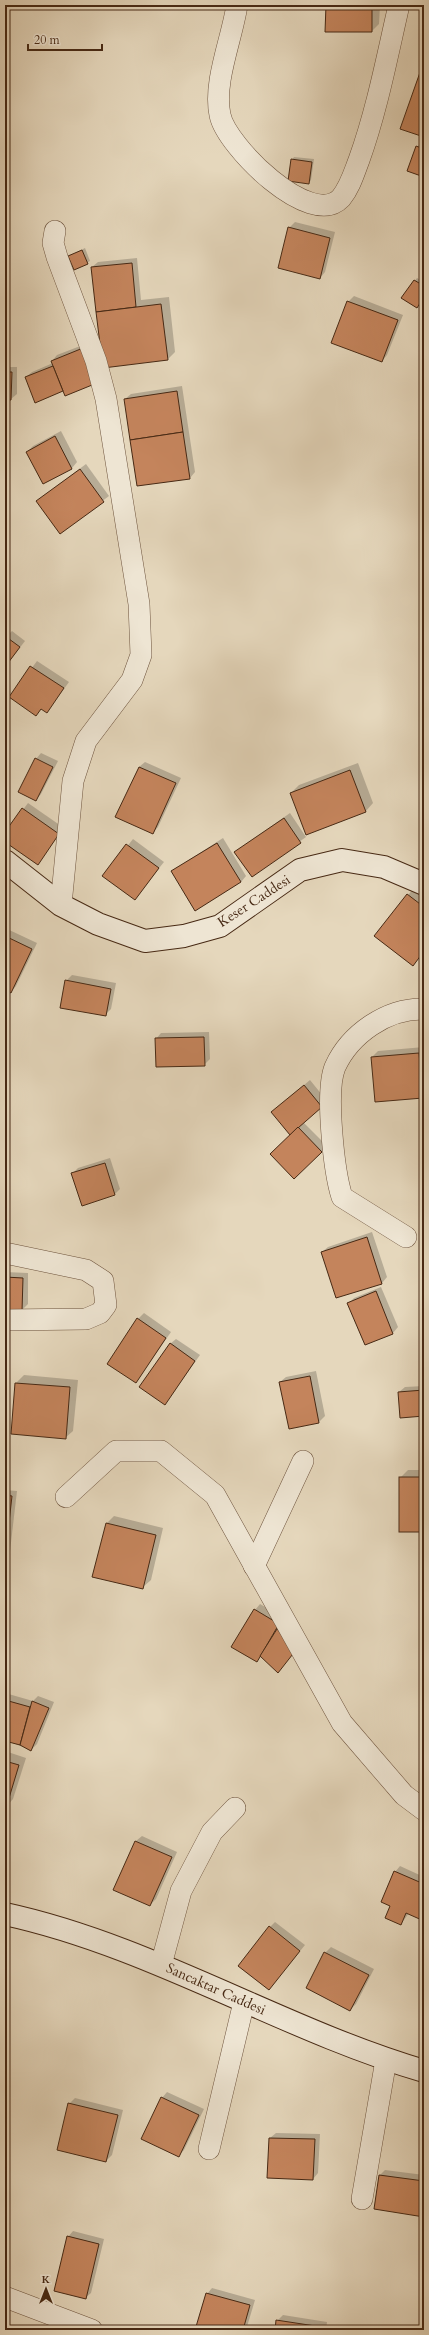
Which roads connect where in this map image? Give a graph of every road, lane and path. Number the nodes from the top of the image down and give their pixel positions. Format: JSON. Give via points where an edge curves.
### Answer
{"nodes":[{"id":1,"x":237,"y":5,"type":"edge"},
{"id":2,"x":399,"y":5,"type":"edge"},
{"id":3,"x":55,"y":231,"type":"dead end"},
{"id":4,"x":5,"y":861,"type":"edge"},
{"id":5,"x":424,"y":884,"type":"edge"},
{"id":6,"x":61,"y":905,"type":"junction"},
{"id":7,"x":424,"y":1009,"type":"edge"},
{"id":8,"x":406,"y":1237,"type":"dead end"},
{"id":9,"x":5,"y":1253,"type":"edge"},
{"id":10,"x":5,"y":1320,"type":"edge"},
{"id":11,"x":303,"y":1461,"type":"dead end"},
{"id":12,"x":66,"y":1497,"type":"dead end"},
{"id":13,"x":254,"y":1566,"type":"junction"},
{"id":14,"x":235,"y":1808,"type":"dead end"},
{"id":15,"x":424,"y":1810,"type":"edge"},
{"id":16,"x":5,"y":1914,"type":"edge"},
{"id":17,"x":161,"y":1965,"type":"junction"},
{"id":18,"x":244,"y":2002,"type":"junction"},
{"id":19,"x":386,"y":2060,"type":"junction"},
{"id":20,"x":424,"y":2071,"type":"edge"},
{"id":21,"x":209,"y":2149,"type":"dead end"},
{"id":22,"x":362,"y":2199,"type":"dead end"},
{"id":23,"x":5,"y":2297,"type":"edge"},
{"id":24,"x":92,"y":2330,"type":"edge"}],
"edges":[{"from":1,"to":2,"type":"street","via":[[218,90],[220,115],[228,135],[250,162],[295,195],[315,205],[331,205],[350,185],[370,129]]},
{"from":3,"to":6,"type":"street","via":[[53,243],[57,257],[96,361],[106,399],[138,604],[141,655],[132,680],[86,741],[73,781]]},
{"from":4,"to":6,"type":"street","name":"Keser Caddesi"},
{"from":5,"to":6,"type":"street","name":"Keser Caddesi","via":[[384,867],[342,860],[300,870],[220,926],[184,936],[145,941],[98,924]]},
{"from":7,"to":8,"type":"street","via":[[400,1010],[371,1025],[351,1042],[334,1069],[330,1114],[338,1186],[342,1197]]},
{"from":9,"to":10,"type":"street","via":[[86,1270],[103,1281],[106,1305],[100,1313],[86,1320]]},
{"from":11,"to":13,"type":"street"},
{"from":12,"to":13,"type":"street","via":[[116,1450],[161,1450],[215,1495]]},
{"from":13,"to":15,"type":"street","via":[[342,1723],[404,1795]]},
{"from":14,"to":17,"type":"street","via":[[212,1832],[181,1891]]},
{"from":16,"to":17,"type":"street","name":"Sancaktar Caddesi","via":[[45,1923],[129,1951]]},
{"from":17,"to":18,"type":"street","name":"Sancaktar Caddesi"},
{"from":18,"to":19,"type":"street","name":"Sancaktar Caddesi"},
{"from":18,"to":21,"type":"street"},
{"from":19,"to":20,"type":"street","name":"Sancaktar Caddesi"},
{"from":19,"to":22,"type":"street"},
{"from":23,"to":24,"type":"street"}]}
